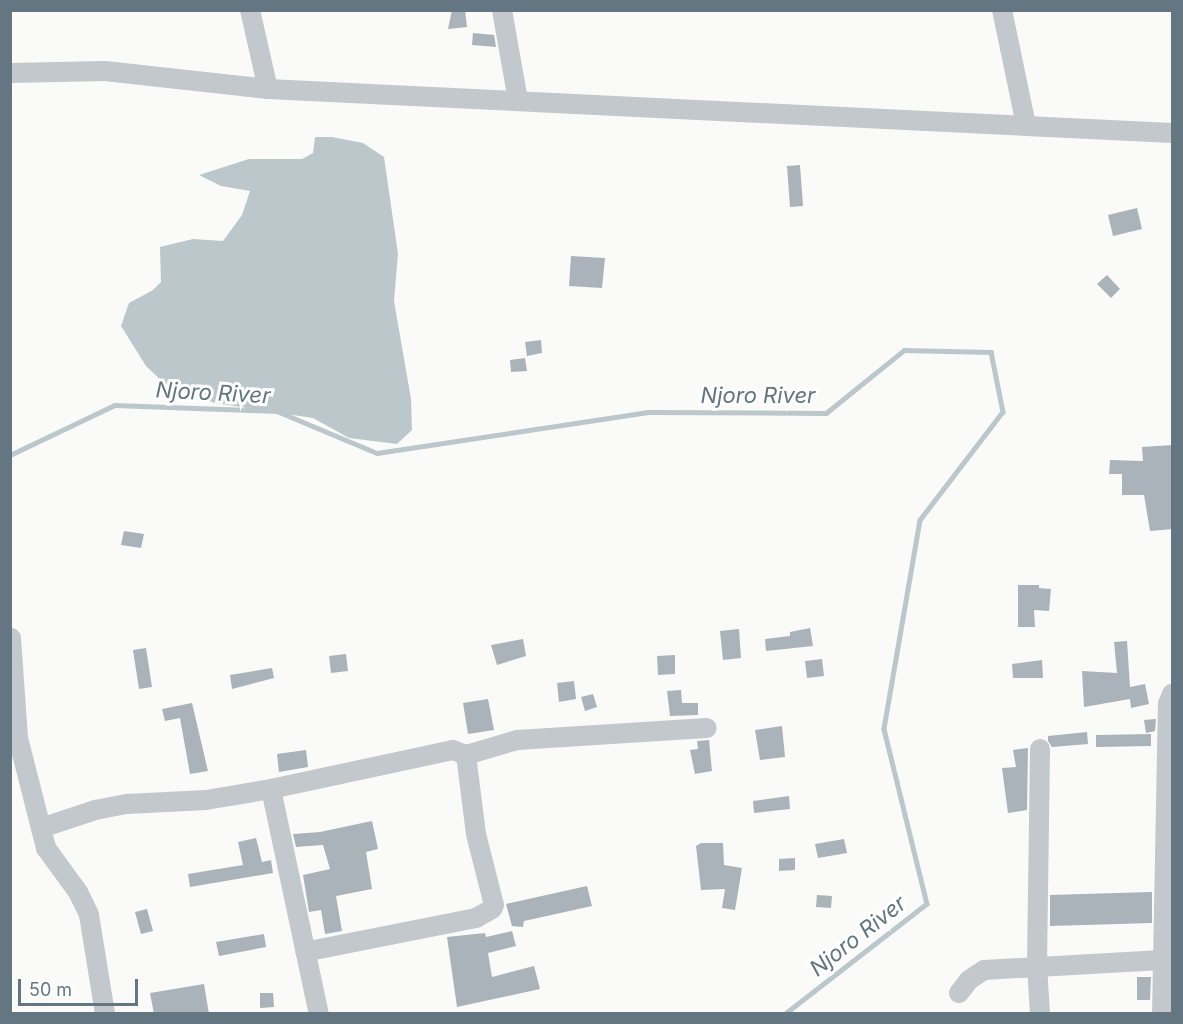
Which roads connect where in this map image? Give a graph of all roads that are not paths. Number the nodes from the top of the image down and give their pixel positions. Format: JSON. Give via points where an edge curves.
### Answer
{"nodes":[{"id":1,"x":250,"y":10,"type":"edge"},
{"id":2,"x":502,"y":10,"type":"edge"},
{"id":3,"x":1002,"y":10,"type":"edge"},
{"id":4,"x":10,"y":73,"type":"edge"},
{"id":5,"x":268,"y":89,"type":"junction"},
{"id":6,"x":518,"y":101,"type":"junction"},
{"id":7,"x":1026,"y":125,"type":"junction"},
{"id":8,"x":1173,"y":133,"type":"edge"},
{"id":9,"x":11,"y":638,"type":"edge"},
{"id":10,"x":1173,"y":694,"type":"edge"},
{"id":11,"x":707,"y":728,"type":"dead end"},
{"id":12,"x":1040,"y":749,"type":"dead end"},
{"id":13,"x":466,"y":755,"type":"junction"},
{"id":14,"x":271,"y":789,"type":"junction"},
{"id":15,"x":42,"y":823,"type":"junction"},
{"id":16,"x":305,"y":952,"type":"junction"},
{"id":17,"x":1162,"y":960,"type":"junction"},
{"id":18,"x":1036,"y":965,"type":"junction"},
{"id":19,"x":959,"y":993,"type":"dead end"},
{"id":20,"x":105,"y":1014,"type":"edge"},
{"id":21,"x":319,"y":1014,"type":"edge"},
{"id":22,"x":1040,"y":1014,"type":"edge"},
{"id":23,"x":1162,"y":1014,"type":"edge"}],
"edges":[{"from":1,"to":5,"type":"street"},
{"from":2,"to":6,"type":"street"},
{"from":3,"to":7,"type":"street"},
{"from":4,"to":5,"type":"street","via":[[105,71]]},
{"from":5,"to":6,"type":"street"},
{"from":6,"to":7,"type":"street"},
{"from":7,"to":8,"type":"street"},
{"from":9,"to":15,"type":"street","via":[[18,738]]},
{"from":10,"to":17,"type":"street","via":[[1168,704]]},
{"from":11,"to":13,"type":"street","via":[[517,740]]},
{"from":12,"to":18,"type":"street"},
{"from":13,"to":14,"type":"street","via":[[453,750]]},
{"from":13,"to":16,"type":"street","via":[[476,834],[492,909],[476,918]]},
{"from":14,"to":15,"type":"street","via":[[206,800],[127,804],[47,826]]},
{"from":14,"to":16,"type":"street"},
{"from":15,"to":20,"type":"street","via":[[46,848],[78,892],[88,915]]},
{"from":16,"to":21,"type":"street"},
{"from":17,"to":18,"type":"street"},
{"from":17,"to":23,"type":"street"},
{"from":18,"to":19,"type":"street","via":[[984,970]]},
{"from":18,"to":22,"type":"street"}]}
